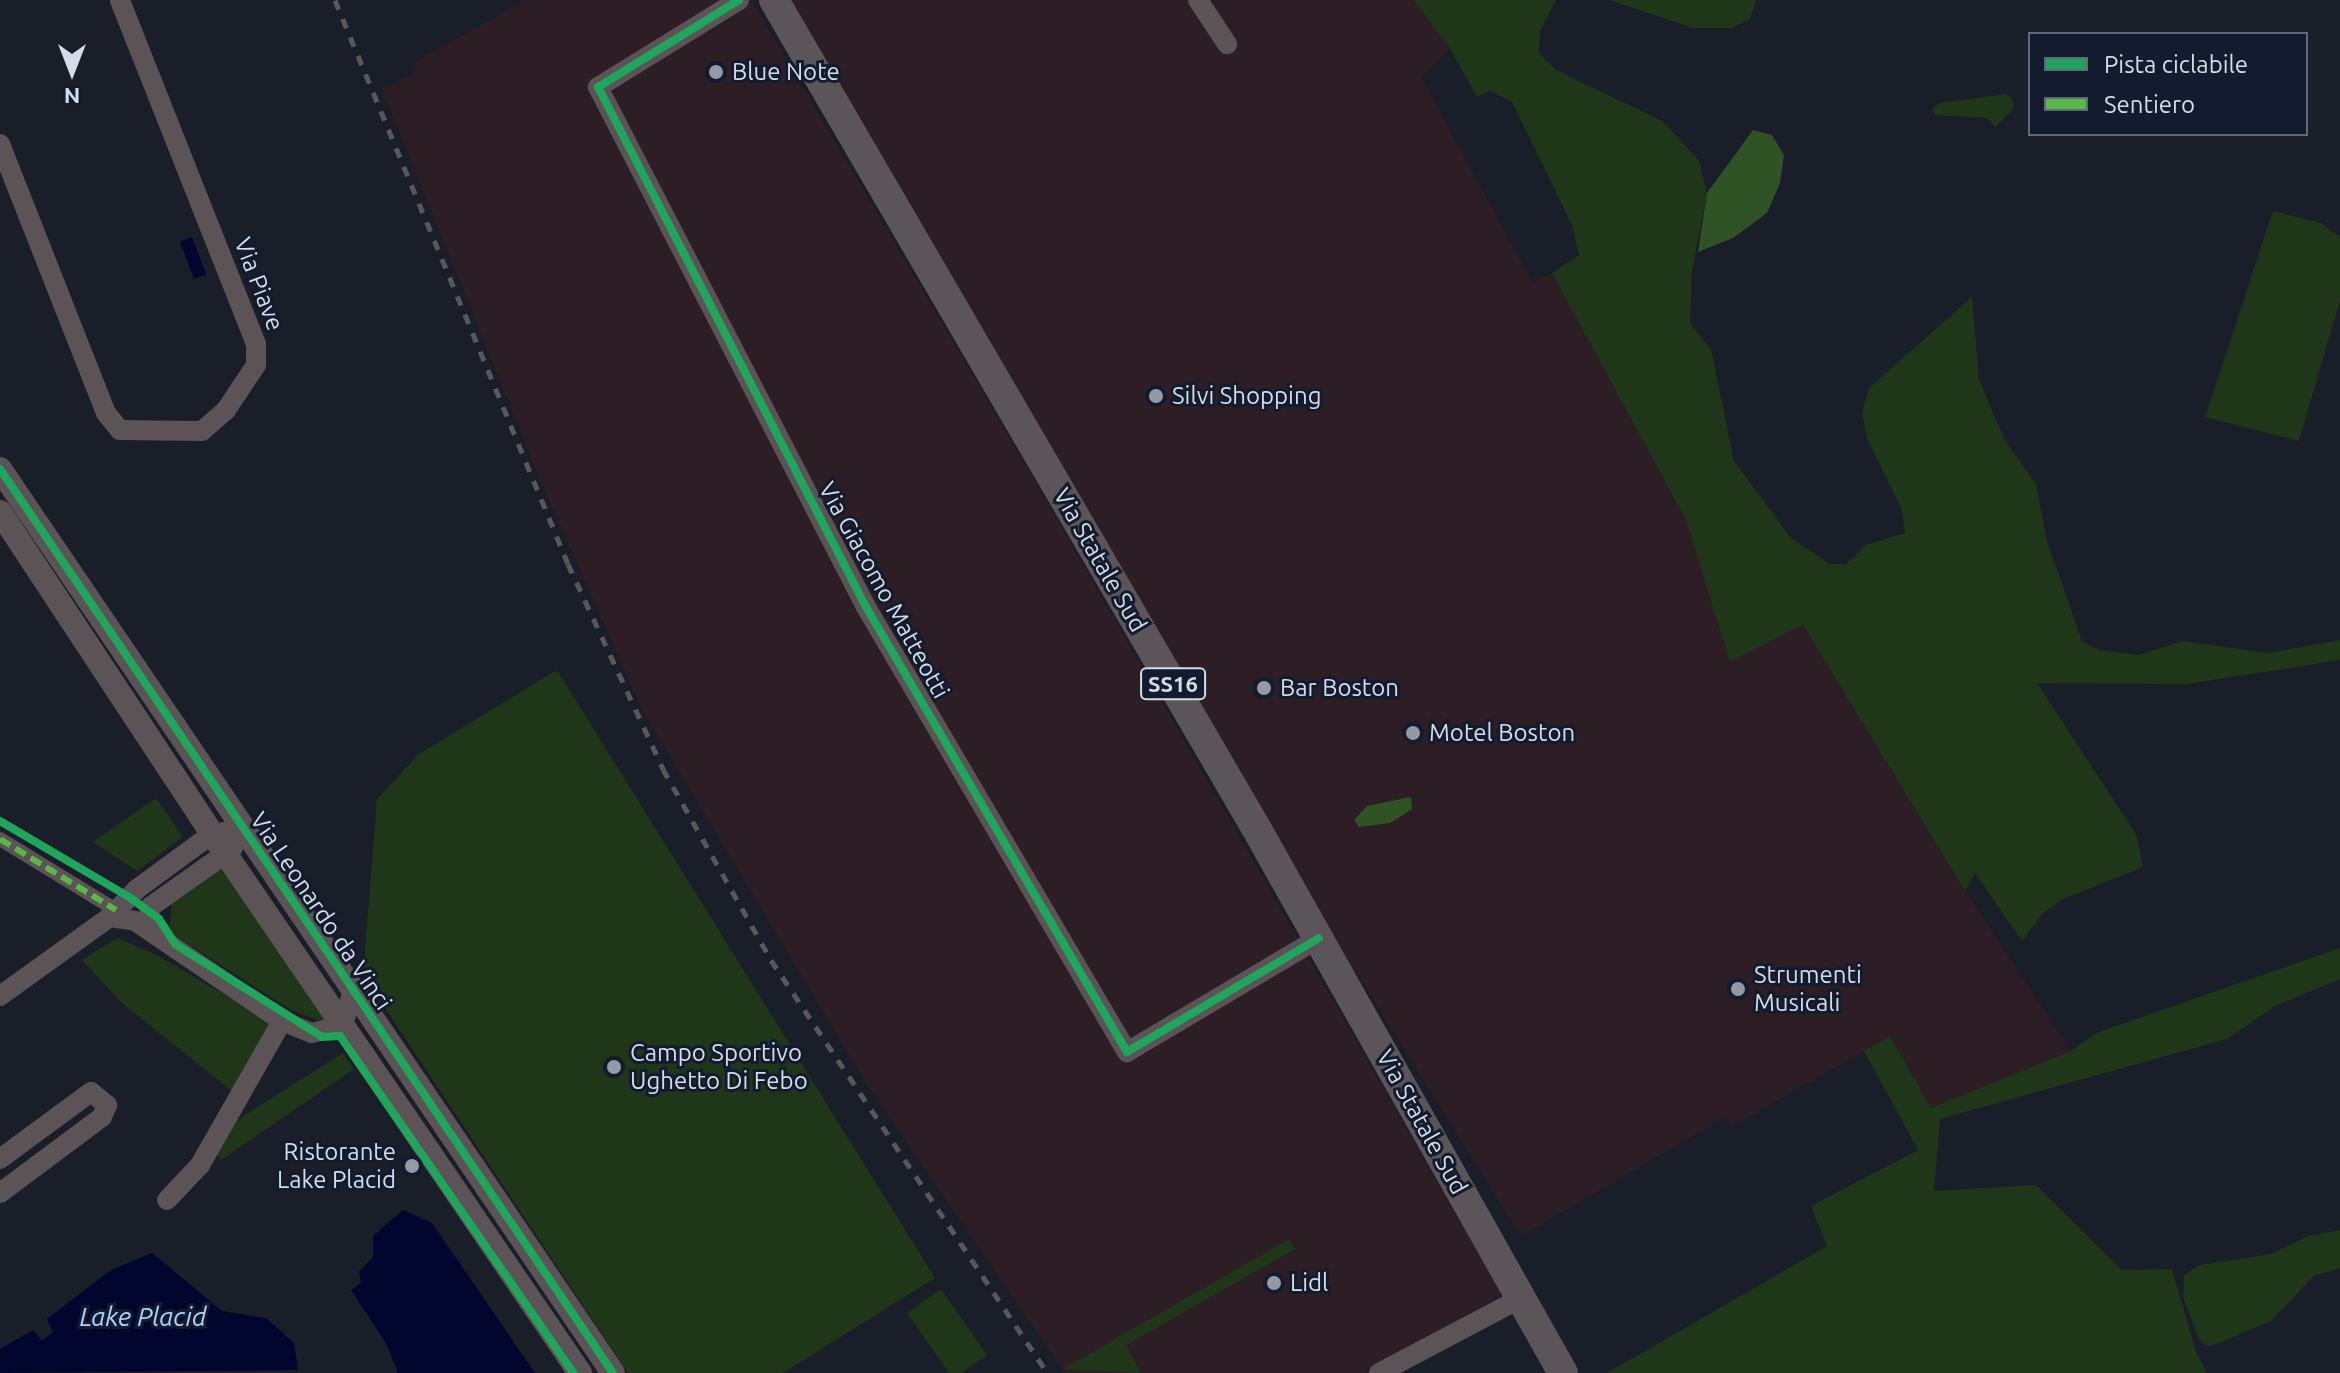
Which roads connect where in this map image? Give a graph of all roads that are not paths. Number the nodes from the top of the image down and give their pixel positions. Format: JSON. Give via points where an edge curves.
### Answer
{"nodes":[{"id":1,"x":120,"y":0,"type":"edge"},
{"id":2,"x":739,"y":0,"type":"edge"},
{"id":3,"x":1198,"y":0,"type":"edge"},
{"id":4,"x":778,"y":1,"type":"edge"},
{"id":5,"x":1227,"y":44,"type":"dead end"},
{"id":6,"x":0,"y":144,"type":"edge"},
{"id":7,"x":0,"y":469,"type":"edge"},
{"id":8,"x":0,"y":512,"type":"edge"},
{"id":9,"x":114,"y":689,"type":"junction"},
{"id":10,"x":175,"y":731,"type":"junction"},
{"id":11,"x":241,"y":829,"type":"junction"},
{"id":12,"x":212,"y":834,"type":"junction"},
{"id":13,"x":0,"y":839,"type":"edge"},
{"id":14,"x":226,"y":854,"type":"junction"},
{"id":15,"x":156,"y":901,"type":"junction"},
{"id":16,"x":113,"y":914,"type":"junction"},
{"id":17,"x":154,"y":935,"type":"junction"},
{"id":18,"x":1319,"y":938,"type":"junction"},
{"id":19,"x":334,"y":963,"type":"junction"},
{"id":20,"x":307,"y":971,"type":"junction"},
{"id":21,"x":353,"y":991,"type":"junction"},
{"id":22,"x":0,"y":996,"type":"edge"},
{"id":23,"x":282,"y":1021,"type":"junction"},
{"id":24,"x":343,"y":1025,"type":"junction"},
{"id":25,"x":0,"y":1159,"type":"edge"},
{"id":26,"x":2,"y":1189,"type":"edge"},
{"id":27,"x":167,"y":1200,"type":"dead end"},
{"id":28,"x":553,"y":1287,"type":"junction"},
{"id":29,"x":1521,"y":1298,"type":"junction"},
{"id":30,"x":530,"y":1302,"type":"junction"},
{"id":31,"x":580,"y":1373,"type":"edge"},
{"id":32,"x":613,"y":1373,"type":"edge"},
{"id":33,"x":1379,"y":1373,"type":"edge"},
{"id":34,"x":1563,"y":1373,"type":"edge"}],
"edges":[{"from":1,"to":6,"type":"street","name":"Via Piave","via":[[256,344],[256,365],[226,410],[202,431],[120,430],[106,413]]},
{"from":2,"to":18,"type":"street","name":"Via Giacomo Matteotti","via":[[598,87],[866,607],[1127,1052]]},
{"from":3,"to":5,"type":"street"},
{"from":4,"to":18,"type":"main road","name":"Via Statale Sud","number":"SS16"},
{"from":7,"to":10,"type":"street","name":"Via Leonardo da Vinci"},
{"from":8,"to":9,"type":"street","name":"Via Leonardo da Vinci"},
{"from":9,"to":10,"type":"street","via":[[133,687],[162,726]]},
{"from":9,"to":12,"type":"street","name":"Via Leonardo da Vinci"},
{"from":10,"to":11,"type":"street","name":"Via Leonardo da Vinci"},
{"from":11,"to":12,"type":"street"},
{"from":11,"to":14,"type":"street","via":[[237,844]]},
{"from":11,"to":19,"type":"street","name":"Via Leonardo da Vinci"},
{"from":12,"to":14,"type":"street","name":"Via Leonardo da Vinci"},
{"from":12,"to":16,"type":"street"},
{"from":13,"to":16,"type":"street"},
{"from":14,"to":15,"type":"street"},
{"from":14,"to":20,"type":"street","name":"Via Leonardo da Vinci"},
{"from":15,"to":16,"type":"street"},
{"from":15,"to":17,"type":"street","via":[[146,914]]},
{"from":16,"to":17,"type":"street"},
{"from":16,"to":22,"type":"street"},
{"from":17,"to":23,"type":"street"},
{"from":18,"to":29,"type":"main road","name":"Via Statale Sud","number":"SS16"},
{"from":19,"to":20,"type":"street","via":[[322,978]]},
{"from":19,"to":21,"type":"street","name":"Via Leonardo da Vinci"},
{"from":20,"to":24,"type":"street","name":"Via Leonardo da Vinci"},
{"from":21,"to":24,"type":"street"},
{"from":21,"to":28,"type":"street","name":"Via Leonardo da Vinci"},
{"from":23,"to":24,"type":"street","via":[[312,1033]]},
{"from":23,"to":27,"type":"street","via":[[200,1165]]},
{"from":24,"to":30,"type":"street","name":"Via Leonardo da Vinci"},
{"from":25,"to":26,"type":"street","via":[[91,1092],[107,1105],[102,1117]]},
{"from":28,"to":30,"type":"street"},
{"from":28,"to":32,"type":"street","name":"Via Leonardo da Vinci"},
{"from":29,"to":33,"type":"street"},
{"from":29,"to":34,"type":"main road","name":"Via Statale Sud","number":"SS16"},
{"from":30,"to":31,"type":"street","name":"Via Leonardo da Vinci"}]}
